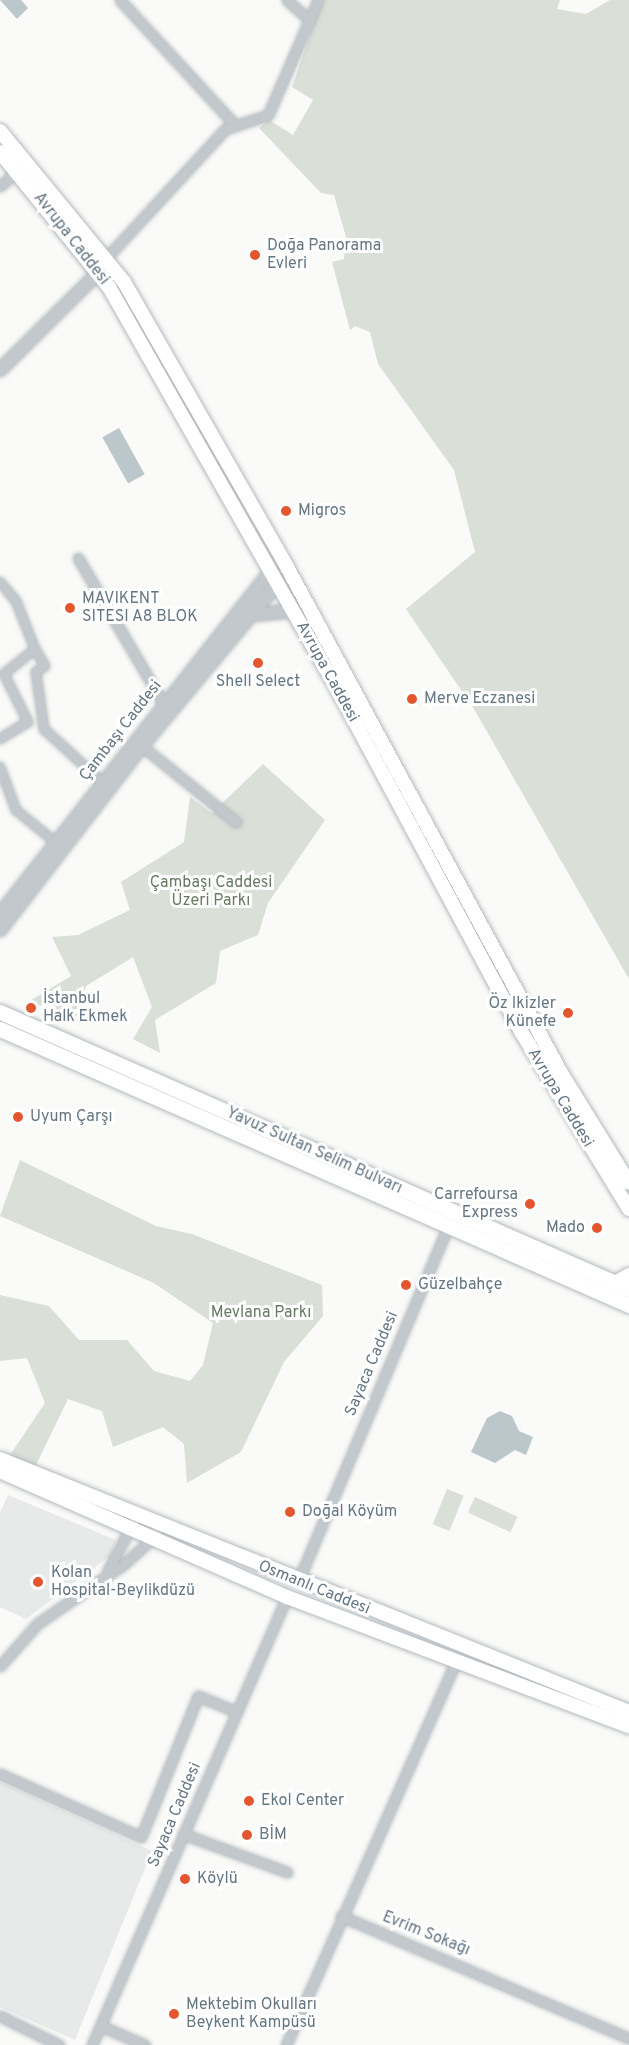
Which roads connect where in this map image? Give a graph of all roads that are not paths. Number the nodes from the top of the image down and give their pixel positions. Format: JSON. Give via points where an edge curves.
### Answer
{"nodes":[{"id":1,"x":120,"y":0,"type":"edge"},
{"id":2,"x":287,"y":0,"type":"edge"},
{"id":3,"x":318,"y":0,"type":"edge"},
{"id":4,"x":310,"y":21,"type":"junction"},
{"id":5,"x":235,"y":125,"type":"junction"},
{"id":6,"x":0,"y":131,"type":"edge"},
{"id":7,"x":0,"y":152,"type":"edge"},
{"id":8,"x":17,"y":171,"type":"junction"},
{"id":9,"x":0,"y":186,"type":"edge"},
{"id":10,"x":108,"y":256,"type":"junction"},
{"id":11,"x":100,"y":271,"type":"junction"},
{"id":12,"x":0,"y":370,"type":"edge"},
{"id":13,"x":78,"y":558,"type":"dead end"},
{"id":14,"x":287,"y":567,"type":"junction"},
{"id":15,"x":271,"y":571,"type":"junction"},
{"id":16,"x":0,"y":582,"type":"edge"},
{"id":17,"x":278,"y":583,"type":"junction"},
{"id":18,"x":294,"y":611,"type":"junction"},
{"id":19,"x":251,"y":615,"type":"junction"},
{"id":20,"x":35,"y":649,"type":"junction"},
{"id":21,"x":2,"y":672,"type":"edge"},
{"id":22,"x":163,"y":703,"type":"junction"},
{"id":23,"x":0,"y":739,"type":"edge"},
{"id":24,"x":142,"y":746,"type":"junction"},
{"id":25,"x":0,"y":767,"type":"edge"},
{"id":26,"x":101,"y":782,"type":"junction"},
{"id":27,"x":236,"y":822,"type":"dead end"},
{"id":28,"x":55,"y":842,"type":"junction"},
{"id":29,"x":0,"y":914,"type":"edge"},
{"id":30,"x":0,"y":930,"type":"edge"},
{"id":31,"x":0,"y":1005,"type":"edge"},
{"id":32,"x":4,"y":1025,"type":"edge"},
{"id":33,"x":629,"y":1183,"type":"edge"},
{"id":34,"x":448,"y":1209,"type":"junction"},
{"id":35,"x":629,"y":1209,"type":"edge"},
{"id":36,"x":441,"y":1226,"type":"junction"},
{"id":37,"x":624,"y":1282,"type":"edge"},
{"id":38,"x":629,"y":1305,"type":"edge"},
{"id":39,"x":0,"y":1459,"type":"edge"},
{"id":40,"x":0,"y":1471,"type":"edge"},
{"id":41,"x":133,"y":1523,"type":"junction"},
{"id":42,"x":155,"y":1532,"type":"junction"},
{"id":43,"x":107,"y":1572,"type":"junction"},
{"id":44,"x":298,"y":1579,"type":"junction"},
{"id":45,"x":289,"y":1596,"type":"junction"},
{"id":46,"x":457,"y":1659,"type":"junction"},
{"id":47,"x":0,"y":1666,"type":"edge"},
{"id":48,"x":237,"y":1712,"type":"junction"},
{"id":49,"x":629,"y":1712,"type":"edge"},
{"id":50,"x":629,"y":1726,"type":"edge"},
{"id":51,"x":0,"y":1774,"type":"edge"},
{"id":52,"x":183,"y":1834,"type":"junction"},
{"id":53,"x":287,"y":1872,"type":"dead end"},
{"id":54,"x":341,"y":1916,"type":"junction"},
{"id":55,"x":0,"y":2016,"type":"edge"},
{"id":56,"x":101,"y":2026,"type":"junction"},
{"id":57,"x":629,"y":2038,"type":"edge"},
{"id":58,"x":59,"y":2045,"type":"edge"},
{"id":59,"x":92,"y":2045,"type":"edge"},
{"id":60,"x":145,"y":2045,"type":"edge"},
{"id":61,"x":286,"y":2045,"type":"edge"}],
"edges":[{"from":1,"to":5,"type":"street"},
{"from":2,"to":4,"type":"street"},
{"from":3,"to":4,"type":"street"},
{"from":4,"to":5,"type":"street","via":[[268,115]]},
{"from":5,"to":10,"type":"street","via":[[215,139]]},
{"from":6,"to":10,"type":"main road","name":"Avrupa Caddesi"},
{"from":7,"to":8,"type":"main road","name":"Avrupa Caddesi"},
{"from":8,"to":9,"type":"street"},
{"from":8,"to":11,"type":"main road","name":"Avrupa Caddesi"},
{"from":10,"to":14,"type":"main road","name":"Avrupa Caddesi"},
{"from":11,"to":12,"type":"street"},
{"from":11,"to":15,"type":"main road","name":"Avrupa Caddesi"},
{"from":13,"to":22,"type":"street"},
{"from":14,"to":15,"type":"main road"},
{"from":14,"to":17,"type":"main road"},
{"from":14,"to":33,"type":"main road","name":"Avrupa Caddesi","via":[[555,1062]]},
{"from":15,"to":17,"type":"main road","name":"Avrupa Caddesi"},
{"from":15,"to":22,"type":"street","name":"Çambaşı Caddesi"},
{"from":16,"to":20,"type":"street","via":[[16,601]]},
{"from":17,"to":18,"type":"main road","name":"Avrupa Caddesi"},
{"from":17,"to":19,"type":"street","name":"Çambaşı Caddesi"},
{"from":18,"to":19,"type":"street"},
{"from":18,"to":35,"type":"main road","name":"Avrupa Caddesi","via":[[522,1033]]},
{"from":19,"to":24,"type":"street","name":"Çambaşı Caddesi"},
{"from":20,"to":21,"type":"street"},
{"from":20,"to":26,"type":"street","via":[[45,666],[36,672],[44,729]]},
{"from":21,"to":23,"type":"street","via":[[28,722]]},
{"from":22,"to":26,"type":"street","name":"Çambaşı Caddesi"},
{"from":24,"to":27,"type":"street"},
{"from":24,"to":30,"type":"street","name":"Çambaşı Caddesi"},
{"from":25,"to":28,"type":"street","via":[[16,810]]},
{"from":26,"to":28,"type":"street","name":"Çambaşı Caddesi"},
{"from":28,"to":29,"type":"street","name":"Çambaşı Caddesi"},
{"from":31,"to":32,"type":"main road"},
{"from":32,"to":34,"type":"main road","name":"Yavuz Sultan Selim Bulvarı"},
{"from":32,"to":36,"type":"main road","name":"Yavuz Sultan Selim Bulvarı"},
{"from":34,"to":36,"type":"main road"},
{"from":34,"to":37,"type":"main road","name":"Yavuz Sultan Selim Bulvarı"},
{"from":36,"to":38,"type":"main road","name":"Yavuz Sultan Selim Bulvarı"},
{"from":36,"to":44,"type":"street","name":"Sayaca Caddesi"},
{"from":39,"to":41,"type":"main road","name":"Osmanlı Caddesi"},
{"from":40,"to":41,"type":"main road","name":"Osmanlı Caddesi"},
{"from":41,"to":42,"type":"main road","name":"Osmanlı Caddesi"},
{"from":41,"to":43,"type":"street"},
{"from":42,"to":43,"type":"street"},
{"from":42,"to":44,"type":"main road","name":"Osmanlı Caddesi"},
{"from":42,"to":45,"type":"main road","name":"Osmanlı Caddesi"},
{"from":43,"to":47,"type":"street","via":[[37,1624]]},
{"from":44,"to":45,"type":"main road"},
{"from":44,"to":45,"type":"main road"},
{"from":44,"to":49,"type":"main road","name":"Osmanlı Caddesi"},
{"from":45,"to":46,"type":"main road","name":"Osmanlı Caddesi"},
{"from":45,"to":48,"type":"street","name":"Sayaca Caddesi"},
{"from":46,"to":50,"type":"main road","name":"Osmanlı Caddesi"},
{"from":46,"to":54,"type":"street"},
{"from":48,"to":51,"type":"street","via":[[198,1696],[141,1837]]},
{"from":48,"to":52,"type":"street","name":"Sayaca Caddesi"},
{"from":52,"to":53,"type":"street"},
{"from":52,"to":56,"type":"street","name":"Sayaca Caddesi"},
{"from":54,"to":57,"type":"street","name":"Evrim Sokağı"},
{"from":54,"to":61,"type":"street"},
{"from":55,"to":58,"type":"street"},
{"from":56,"to":59,"type":"street","name":"Sayaca Caddesi"},
{"from":56,"to":60,"type":"street"}]}
